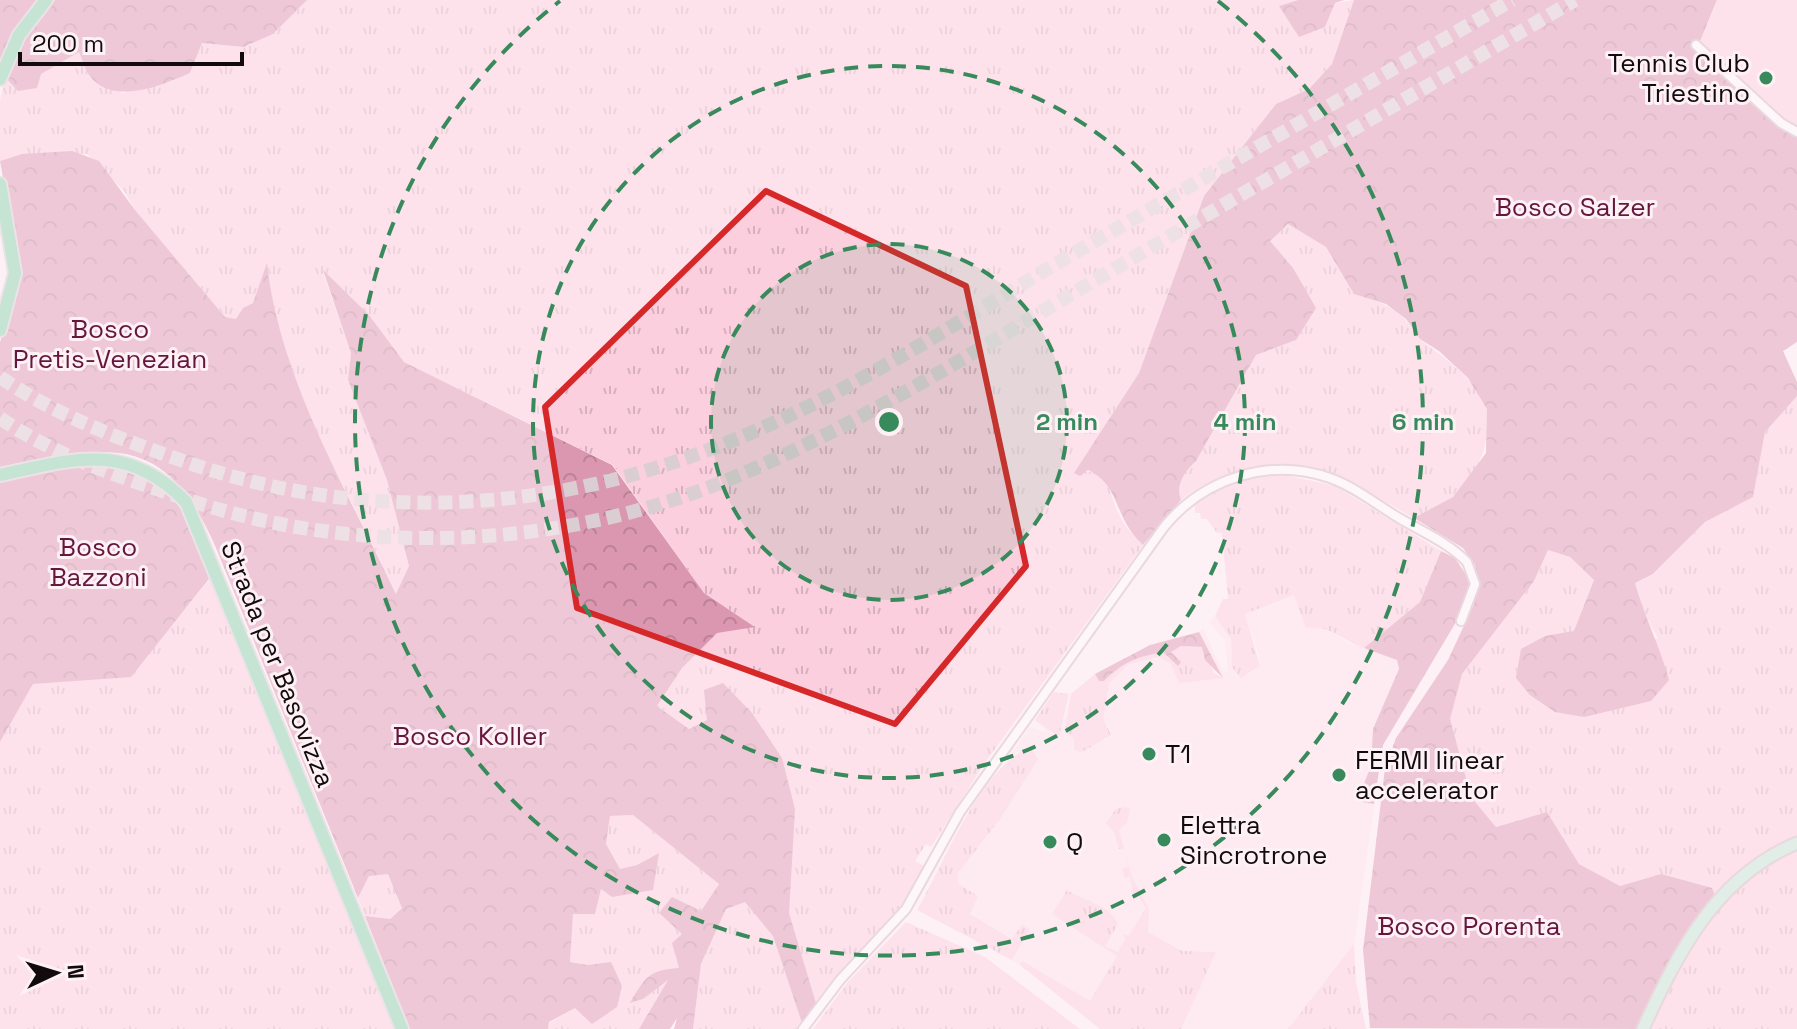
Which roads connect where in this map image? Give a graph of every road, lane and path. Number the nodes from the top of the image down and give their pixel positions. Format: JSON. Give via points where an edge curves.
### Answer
{"nodes":[{"id":1,"x":46,"y":0,"type":"edge"},
{"id":2,"x":1696,"y":45,"type":"dead end"},
{"id":3,"x":0,"y":79,"type":"edge"},
{"id":4,"x":1797,"y":132,"type":"edge"},
{"id":5,"x":0,"y":184,"type":"edge"},
{"id":6,"x":0,"y":330,"type":"edge"},
{"id":7,"x":0,"y":475,"type":"edge"},
{"id":8,"x":1461,"y":621,"type":"dead end"},
{"id":9,"x":1797,"y":843,"type":"edge"},
{"id":10,"x":402,"y":1029,"type":"edge"},
{"id":11,"x":803,"y":1029,"type":"edge"},
{"id":12,"x":1643,"y":1029,"type":"edge"}],
"edges":[{"from":1,"to":3,"type":"main road","via":[[19,35]]},
{"from":2,"to":4,"type":"street"},
{"from":5,"to":6,"type":"main road","via":[[15,273]]},
{"from":7,"to":10,"type":"main road","name":"Strada per Basovizza","via":[[101,458],[147,470],[186,502]]},
{"from":8,"to":11,"type":"street","via":[[1475,584],[1467,562],[1343,484],[1309,473],[1268,470],[1231,478],[1202,492],[1164,527],[981,781],[906,909]]},
{"from":9,"to":12,"type":"main road","via":[[1753,865],[1721,894]]}]}
